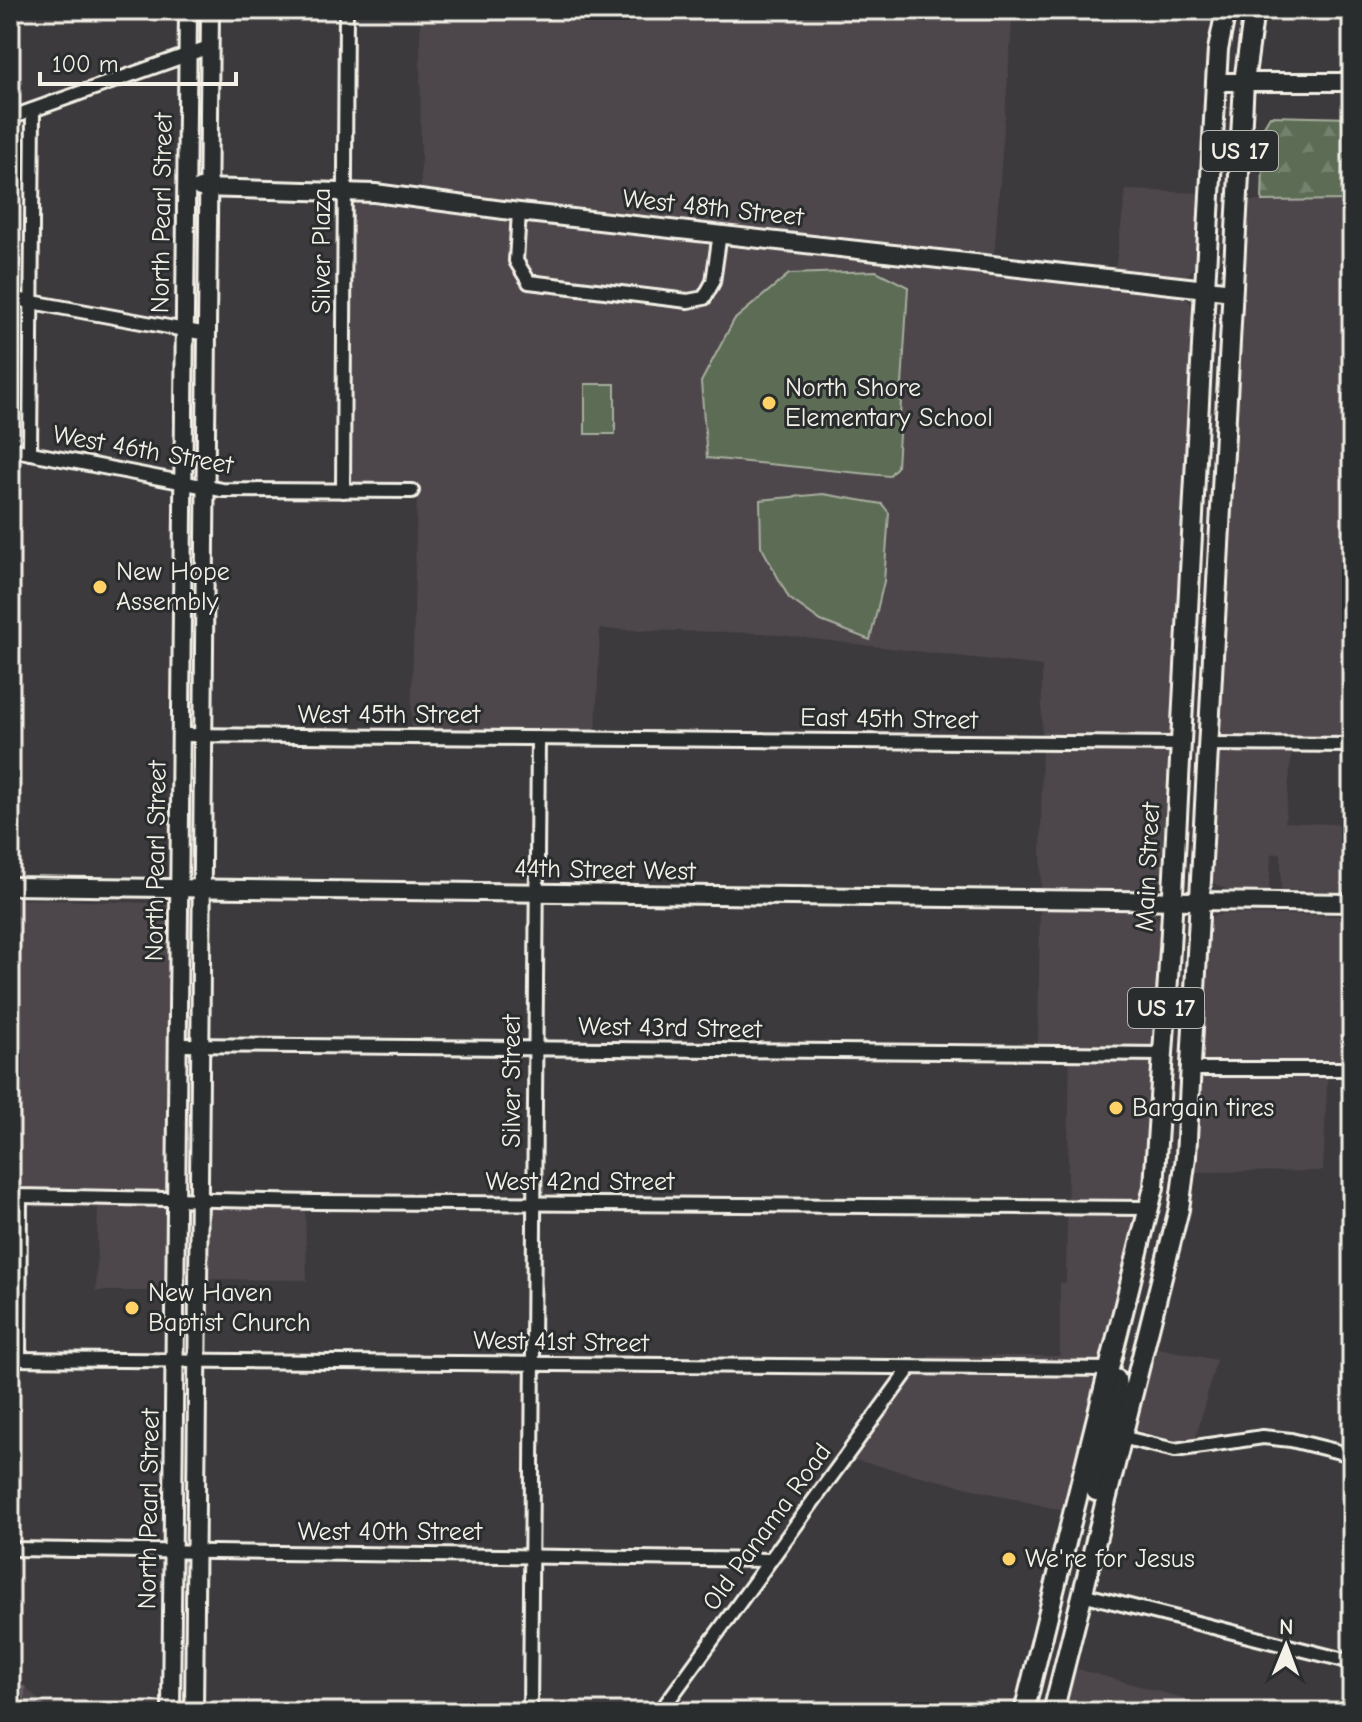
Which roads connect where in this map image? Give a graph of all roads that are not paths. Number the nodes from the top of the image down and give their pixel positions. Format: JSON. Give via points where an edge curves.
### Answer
{"nodes":[{"id":1,"x":188,"y":10,"type":"edge"},
{"id":2,"x":210,"y":10,"type":"edge"},
{"id":3,"x":346,"y":10,"type":"edge"},
{"id":4,"x":1226,"y":10,"type":"edge"},
{"id":5,"x":1254,"y":10,"type":"edge"},
{"id":6,"x":209,"y":47,"type":"junction"},
{"id":7,"x":187,"y":53,"type":"junction"},
{"id":8,"x":1216,"y":82,"type":"junction"},
{"id":9,"x":1244,"y":82,"type":"junction"},
{"id":10,"x":1352,"y":82,"type":"edge"},
{"id":11,"x":33,"y":110,"type":"junction"},
{"id":12,"x":10,"y":118,"type":"edge"},
{"id":13,"x":186,"y":187,"type":"junction"},
{"id":14,"x":208,"y":188,"type":"junction"},
{"id":15,"x":344,"y":190,"type":"junction"},
{"id":16,"x":519,"y":212,"type":"junction"},
{"id":17,"x":720,"y":233,"type":"junction"},
{"id":18,"x":1205,"y":290,"type":"junction"},
{"id":19,"x":1233,"y":292,"type":"junction"},
{"id":20,"x":10,"y":298,"type":"edge"},
{"id":21,"x":32,"y":302,"type":"junction"},
{"id":22,"x":185,"y":330,"type":"junction"},
{"id":23,"x":207,"y":334,"type":"junction"},
{"id":24,"x":10,"y":449,"type":"edge"},
{"id":25,"x":30,"y":453,"type":"junction"},
{"id":26,"x":183,"y":481,"type":"junction"},
{"id":27,"x":206,"y":486,"type":"junction"},
{"id":28,"x":343,"y":491,"type":"junction"},
{"id":29,"x":412,"y":491,"type":"dead end"},
{"id":30,"x":181,"y":735,"type":"junction"},
{"id":31,"x":204,"y":735,"type":"junction"},
{"id":32,"x":538,"y":738,"type":"junction"},
{"id":33,"x":597,"y":738,"type":"joint"},
{"id":34,"x":1180,"y":744,"type":"junction"},
{"id":35,"x":1207,"y":744,"type":"junction"},
{"id":36,"x":1352,"y":745,"type":"edge"},
{"id":37,"x":10,"y":886,"type":"edge"},
{"id":38,"x":179,"y":889,"type":"junction"},
{"id":39,"x":203,"y":890,"type":"junction"},
{"id":40,"x":535,"y":893,"type":"junction"},
{"id":41,"x":1172,"y":900,"type":"junction"},
{"id":42,"x":1199,"y":901,"type":"junction"},
{"id":43,"x":1352,"y":903,"type":"edge"},
{"id":44,"x":178,"y":1045,"type":"junction"},
{"id":45,"x":201,"y":1046,"type":"junction"},
{"id":46,"x":534,"y":1049,"type":"junction"},
{"id":47,"x":1163,"y":1054,"type":"junction"},
{"id":48,"x":1190,"y":1069,"type":"junction"},
{"id":49,"x":1352,"y":1069,"type":"edge"},
{"id":50,"x":15,"y":1195,"type":"edge"},
{"id":51,"x":176,"y":1199,"type":"junction"},
{"id":52,"x":200,"y":1199,"type":"junction"},
{"id":53,"x":534,"y":1204,"type":"junction"},
{"id":54,"x":1150,"y":1208,"type":"junction"},
{"id":55,"x":14,"y":1359,"type":"edge"},
{"id":56,"x":175,"y":1361,"type":"junction"},
{"id":57,"x":198,"y":1361,"type":"junction"},
{"id":58,"x":531,"y":1364,"type":"junction"},
{"id":59,"x":910,"y":1368,"type":"junction"},
{"id":60,"x":1111,"y":1369,"type":"junction"},
{"id":61,"x":1121,"y":1437,"type":"junction"},
{"id":62,"x":1352,"y":1455,"type":"edge"},
{"id":63,"x":10,"y":1549,"type":"edge"},
{"id":64,"x":173,"y":1551,"type":"junction"},
{"id":65,"x":196,"y":1552,"type":"junction"},
{"id":66,"x":530,"y":1555,"type":"junction"},
{"id":67,"x":1091,"y":1558,"type":"junction"},
{"id":68,"x":770,"y":1560,"type":"junction"},
{"id":69,"x":1082,"y":1594,"type":"junction"},
{"id":70,"x":1352,"y":1662,"type":"edge"},
{"id":71,"x":171,"y":1712,"type":"edge"},
{"id":72,"x":194,"y":1712,"type":"edge"},
{"id":73,"x":530,"y":1712,"type":"edge"},
{"id":74,"x":660,"y":1712,"type":"edge"},
{"id":75,"x":1024,"y":1712,"type":"edge"},
{"id":76,"x":1053,"y":1712,"type":"edge"}],
"edges":[{"from":1,"to":7,"type":"street","name":"North Pearl Street"},
{"from":2,"to":6,"type":"street","name":"North Pearl Street"},
{"from":3,"to":15,"type":"street","name":"Silver Plaza"},
{"from":4,"to":8,"type":"main road","name":"Main Street","number":"US 17"},
{"from":5,"to":9,"type":"main road","name":"Main Street","number":"US 17"},
{"from":6,"to":7,"type":"street"},
{"from":6,"to":14,"type":"street","name":"North Pearl Street"},
{"from":7,"to":11,"type":"street"},
{"from":7,"to":13,"type":"street","name":"North Pearl Street"},
{"from":8,"to":9,"type":"street"},
{"from":8,"to":18,"type":"main road","name":"Main Street","number":"US 17"},
{"from":9,"to":10,"type":"street"},
{"from":9,"to":19,"type":"main road","name":"Main Street","number":"US 17"},
{"from":11,"to":12,"type":"street"},
{"from":11,"to":21,"type":"street"},
{"from":13,"to":14,"type":"street","name":"West 48th Street"},
{"from":13,"to":22,"type":"street","name":"North Pearl Street"},
{"from":14,"to":15,"type":"street","name":"West 48th Street"},
{"from":14,"to":23,"type":"street","name":"North Pearl Street"},
{"from":15,"to":16,"type":"street","name":"West 48th Street"},
{"from":15,"to":28,"type":"street","name":"Silver Plaza"},
{"from":16,"to":17,"type":"street","name":"West 48th Street"},
{"from":16,"to":17,"type":"street","via":[[516,261],[529,282],[688,301],[704,298],[713,282]]},
{"from":17,"to":18,"type":"street","name":"West 48th Street"},
{"from":18,"to":19,"type":"street","name":"West 48th Street"},
{"from":18,"to":34,"type":"main road","name":"Main Street","number":"US 17"},
{"from":19,"to":35,"type":"main road","name":"Main Street","number":"US 17"},
{"from":20,"to":21,"type":"street"},
{"from":21,"to":22,"type":"street"},
{"from":21,"to":25,"type":"street"},
{"from":22,"to":23,"type":"street"},
{"from":22,"to":26,"type":"street","name":"North Pearl Street"},
{"from":23,"to":27,"type":"street","name":"North Pearl Street"},
{"from":24,"to":25,"type":"street","name":"West 46th Street"},
{"from":25,"to":26,"type":"street","name":"West 46th Street"},
{"from":26,"to":27,"type":"street","name":"West 46th Street"},
{"from":26,"to":30,"type":"street","name":"North Pearl Street"},
{"from":27,"to":28,"type":"street","name":"West 46th Street"},
{"from":27,"to":31,"type":"street","name":"North Pearl Street"},
{"from":28,"to":29,"type":"street","name":"West 46th Street"},
{"from":30,"to":31,"type":"street","name":"West 45th Street"},
{"from":30,"to":38,"type":"street","name":"North Pearl Street"},
{"from":31,"to":32,"type":"street","name":"West 45th Street"},
{"from":31,"to":39,"type":"street","name":"North Pearl Street"},
{"from":32,"to":33,"type":"street","name":"West 45th Street"},
{"from":32,"to":40,"type":"street","name":"Silver Street"},
{"from":33,"to":34,"type":"street","name":"East 45th Street"},
{"from":34,"to":41,"type":"main road","name":"Main Street","number":"US 17"},
{"from":35,"to":36,"type":"street"},
{"from":35,"to":42,"type":"main road","name":"Main Street","number":"US 17"},
{"from":37,"to":38,"type":"street","name":"44th Street West"},
{"from":38,"to":39,"type":"street","name":"44th Street West"},
{"from":38,"to":44,"type":"street","name":"North Pearl Street"},
{"from":39,"to":40,"type":"street","name":"44th Street West"},
{"from":39,"to":45,"type":"street","name":"North Pearl Street"},
{"from":40,"to":41,"type":"street","name":"44th Street West"},
{"from":40,"to":46,"type":"street","name":"Silver Street"},
{"from":41,"to":42,"type":"street","name":"44th Street West"},
{"from":41,"to":47,"type":"main road","name":"Main Street","number":"US 17"},
{"from":42,"to":43,"type":"street","name":"44th Street West"},
{"from":42,"to":48,"type":"main road","name":"Main Street","number":"US 17"},
{"from":44,"to":45,"type":"street","name":"West 43rd Street"},
{"from":44,"to":51,"type":"street","name":"North Pearl Street"},
{"from":45,"to":46,"type":"street","name":"West 43rd Street"},
{"from":45,"to":52,"type":"street","name":"North Pearl Street"},
{"from":46,"to":47,"type":"street","name":"West 43rd Street"},
{"from":46,"to":53,"type":"street","name":"Silver Street"},
{"from":47,"to":54,"type":"main road","name":"Main Street","number":"US 17"},
{"from":48,"to":49,"type":"street"},
{"from":48,"to":61,"type":"main road","name":"Main Street","number":"US 17","via":[[1179,1209]]},
{"from":50,"to":51,"type":"street","name":"West 42nd Street"},
{"from":50,"to":55,"type":"street"},
{"from":51,"to":52,"type":"street","name":"West 42nd Street"},
{"from":51,"to":56,"type":"street","name":"North Pearl Street"},
{"from":52,"to":53,"type":"street","name":"West 42nd Street"},
{"from":52,"to":57,"type":"street","name":"North Pearl Street"},
{"from":53,"to":54,"type":"street","name":"West 42nd Street"},
{"from":53,"to":58,"type":"street","name":"Silver Street"},
{"from":54,"to":60,"type":"main road","name":"Main Street","number":"US 17"},
{"from":55,"to":56,"type":"street","name":"West 41st Street"},
{"from":56,"to":57,"type":"street","name":"West 41st Street"},
{"from":56,"to":64,"type":"street","name":"North Pearl Street"},
{"from":57,"to":58,"type":"street","name":"West 41st Street"},
{"from":57,"to":65,"type":"street","name":"North Pearl Street"},
{"from":58,"to":59,"type":"street","name":"West 41st Street"},
{"from":58,"to":66,"type":"street","name":"Silver Street"},
{"from":59,"to":60,"type":"street","name":"West 41st Street"},
{"from":59,"to":68,"type":"street","name":"Old Panama Road"},
{"from":60,"to":67,"type":"main road","via":[[1118,1390],[1097,1484]]},
{"from":60,"to":75,"type":"main road","name":"Main Street","number":"US 17"},
{"from":61,"to":62,"type":"street","via":[[1175,1450],[1277,1438]]},
{"from":61,"to":67,"type":"main road","name":"Main Street","number":"US 17"},
{"from":63,"to":64,"type":"street","name":"West 40th Street"},
{"from":64,"to":65,"type":"street","name":"West 40th Street"},
{"from":64,"to":71,"type":"street","name":"North Pearl Street"},
{"from":65,"to":66,"type":"street","name":"West 40th Street"},
{"from":65,"to":72,"type":"street","name":"North Pearl Street"},
{"from":66,"to":68,"type":"street","name":"West 40th Street"},
{"from":66,"to":73,"type":"street","name":"Silver Street"},
{"from":67,"to":69,"type":"main road","name":"Main Street","number":"US 17"},
{"from":68,"to":74,"type":"street","name":"Old Panama Road"},
{"from":69,"to":70,"type":"street"},
{"from":69,"to":76,"type":"main road","name":"Main Street","number":"US 17"}]}
